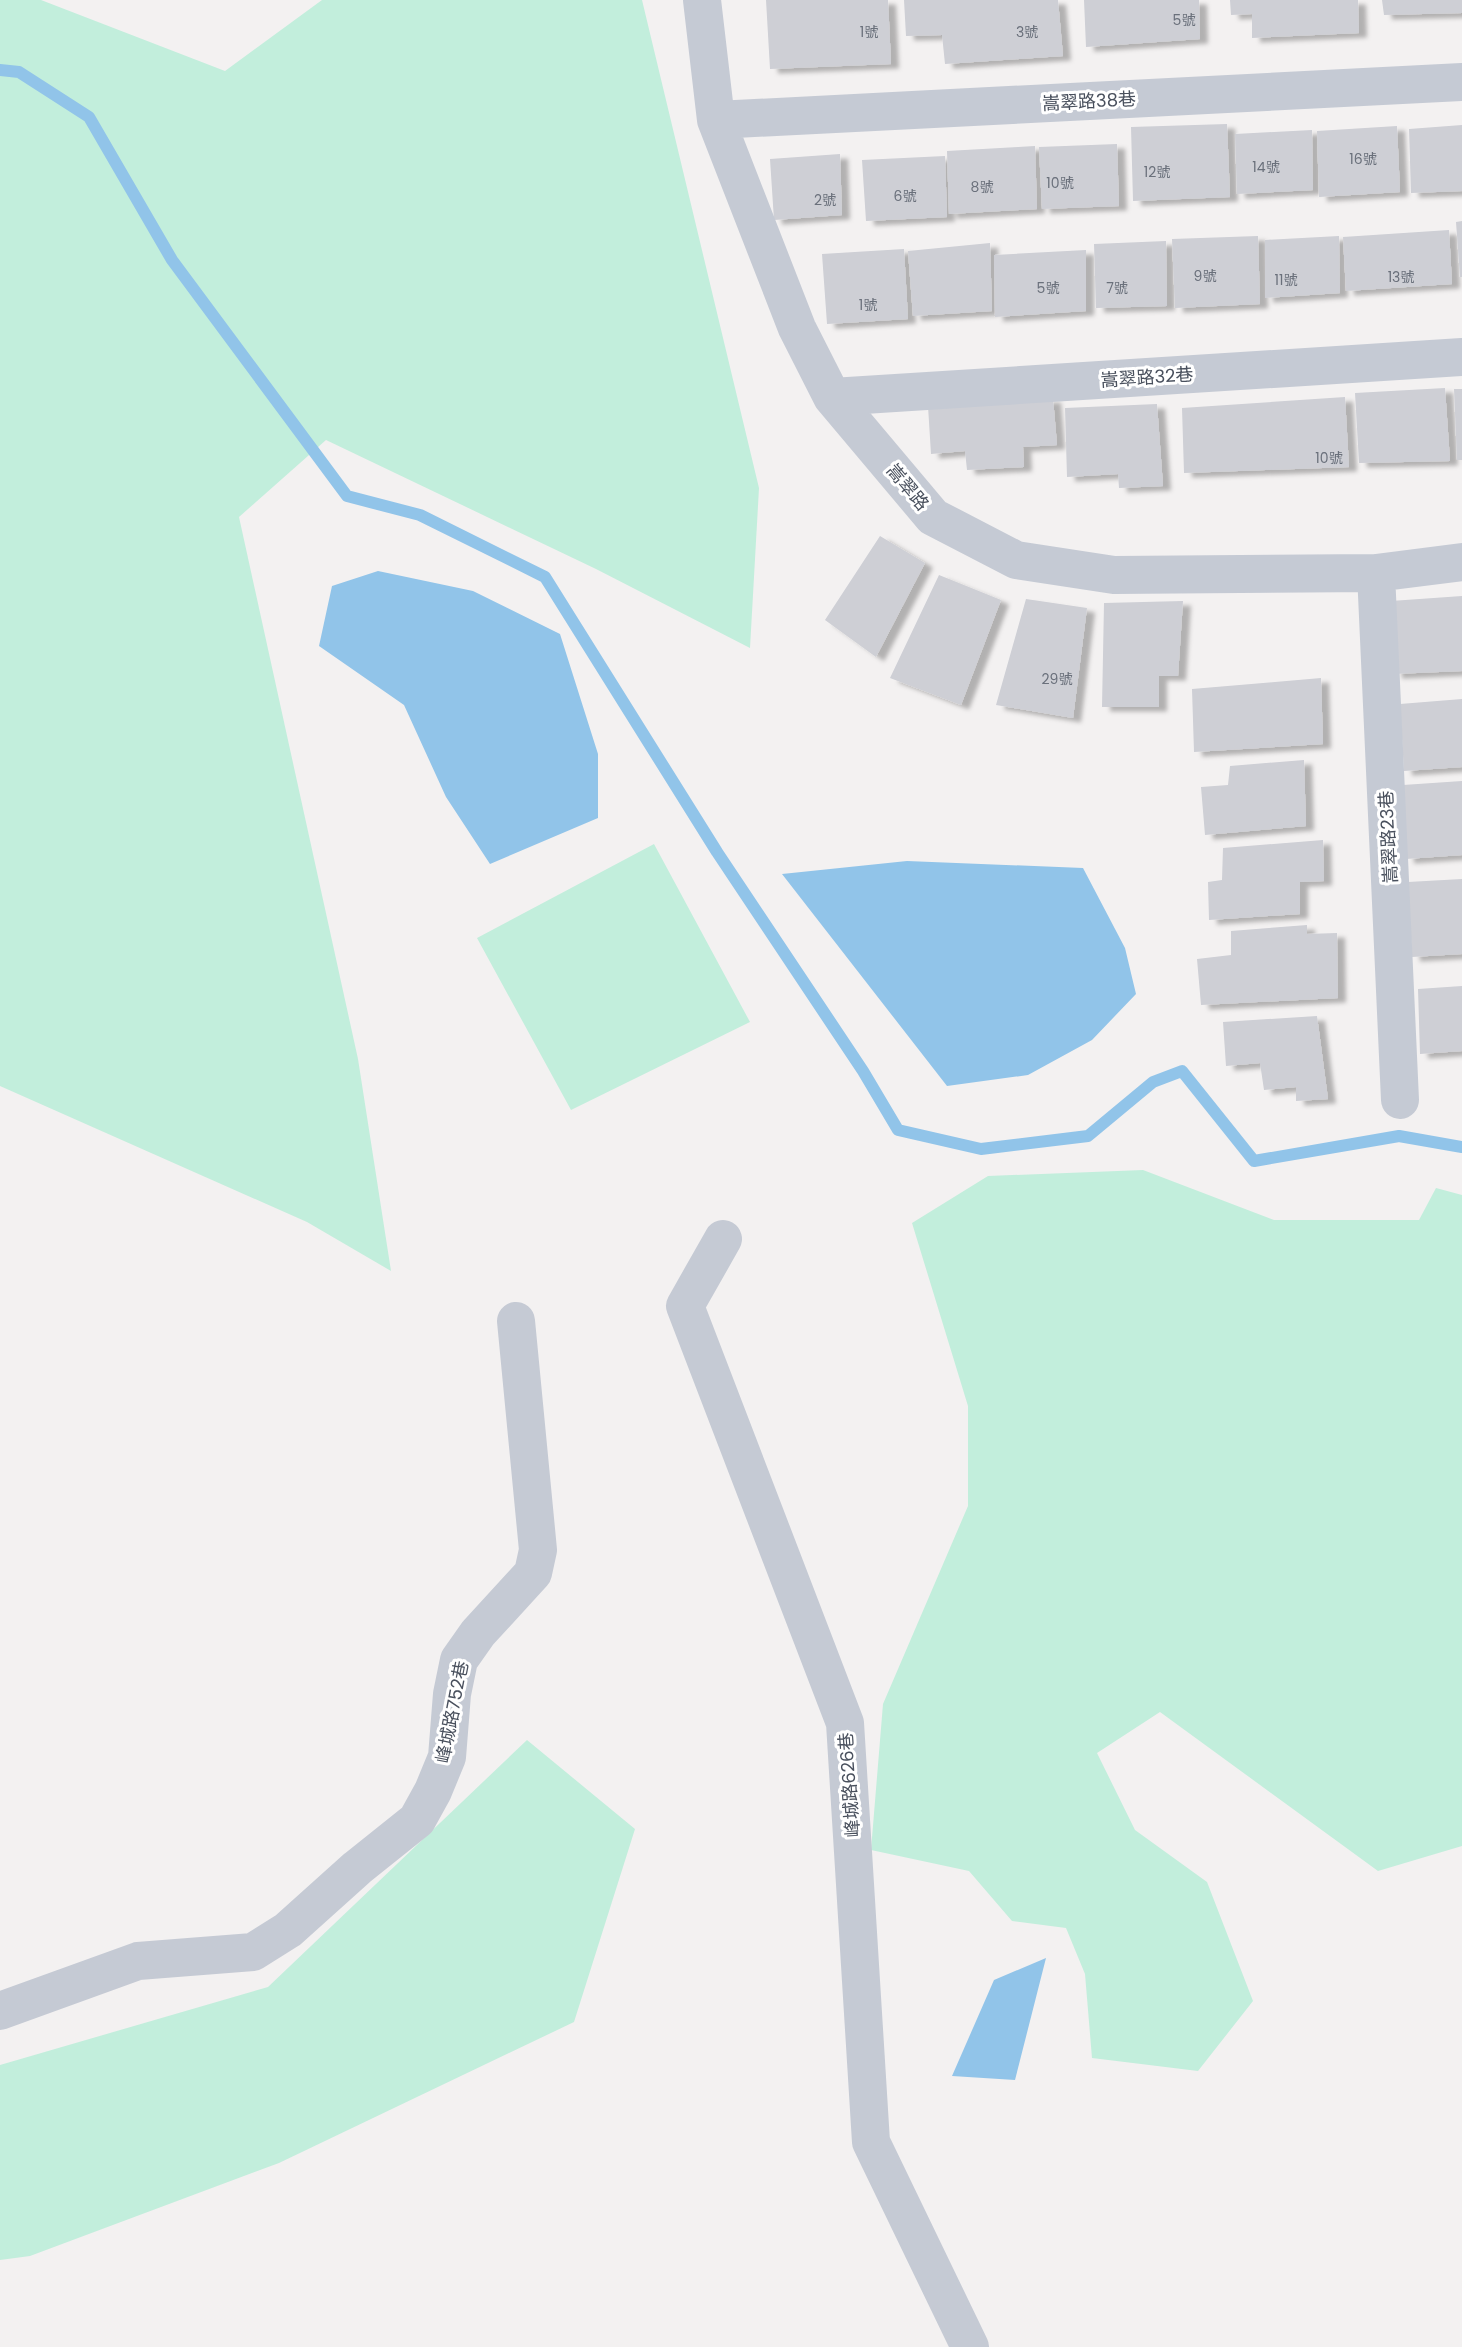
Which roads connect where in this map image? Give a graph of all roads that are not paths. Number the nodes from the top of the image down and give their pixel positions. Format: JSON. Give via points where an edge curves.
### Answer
{"nodes":[{"id":1,"x":702,"y":0,"type":"edge"},
{"id":2,"x":1462,"y":82,"type":"edge"},
{"id":3,"x":716,"y":120,"type":"junction"},
{"id":4,"x":1462,"y":357,"type":"edge"},
{"id":5,"x":832,"y":397,"type":"junction"},
{"id":6,"x":1462,"y":562,"type":"edge"},
{"id":7,"x":1376,"y":573,"type":"junction"},
{"id":8,"x":1400,"y":1100,"type":"dead end"},
{"id":9,"x":723,"y":1239,"type":"dead end"},
{"id":10,"x":516,"y":1321,"type":"dead end"},
{"id":11,"x":0,"y":2011,"type":"edge"},
{"id":12,"x":970,"y":2347,"type":"edge"}],
"edges":[{"from":1,"to":3,"type":"street","name":"嵩翠路"},
{"from":2,"to":3,"type":"street","name":"嵩翠路38巷"},
{"from":3,"to":5,"type":"street","name":"嵩翠路","via":[[797,327]]},
{"from":4,"to":5,"type":"street","name":"嵩翠路32巷"},
{"from":5,"to":7,"type":"street","name":"嵩翠路","via":[[933,517],[1016,560],[1114,575]]},
{"from":6,"to":7,"type":"street","name":"嵩翠路"},
{"from":7,"to":8,"type":"street","name":"嵩翠路23巷"},
{"from":9,"to":12,"type":"street","name":"峰城路626巷","via":[[685,1306],[845,1723],[871,2142]]},
{"from":10,"to":11,"type":"street","name":"峰城路752巷","via":[[538,1550],[533,1573],[459,1660],[447,1757],[417,1820],[288,1930],[253,1952],[138,1961]]}]}
